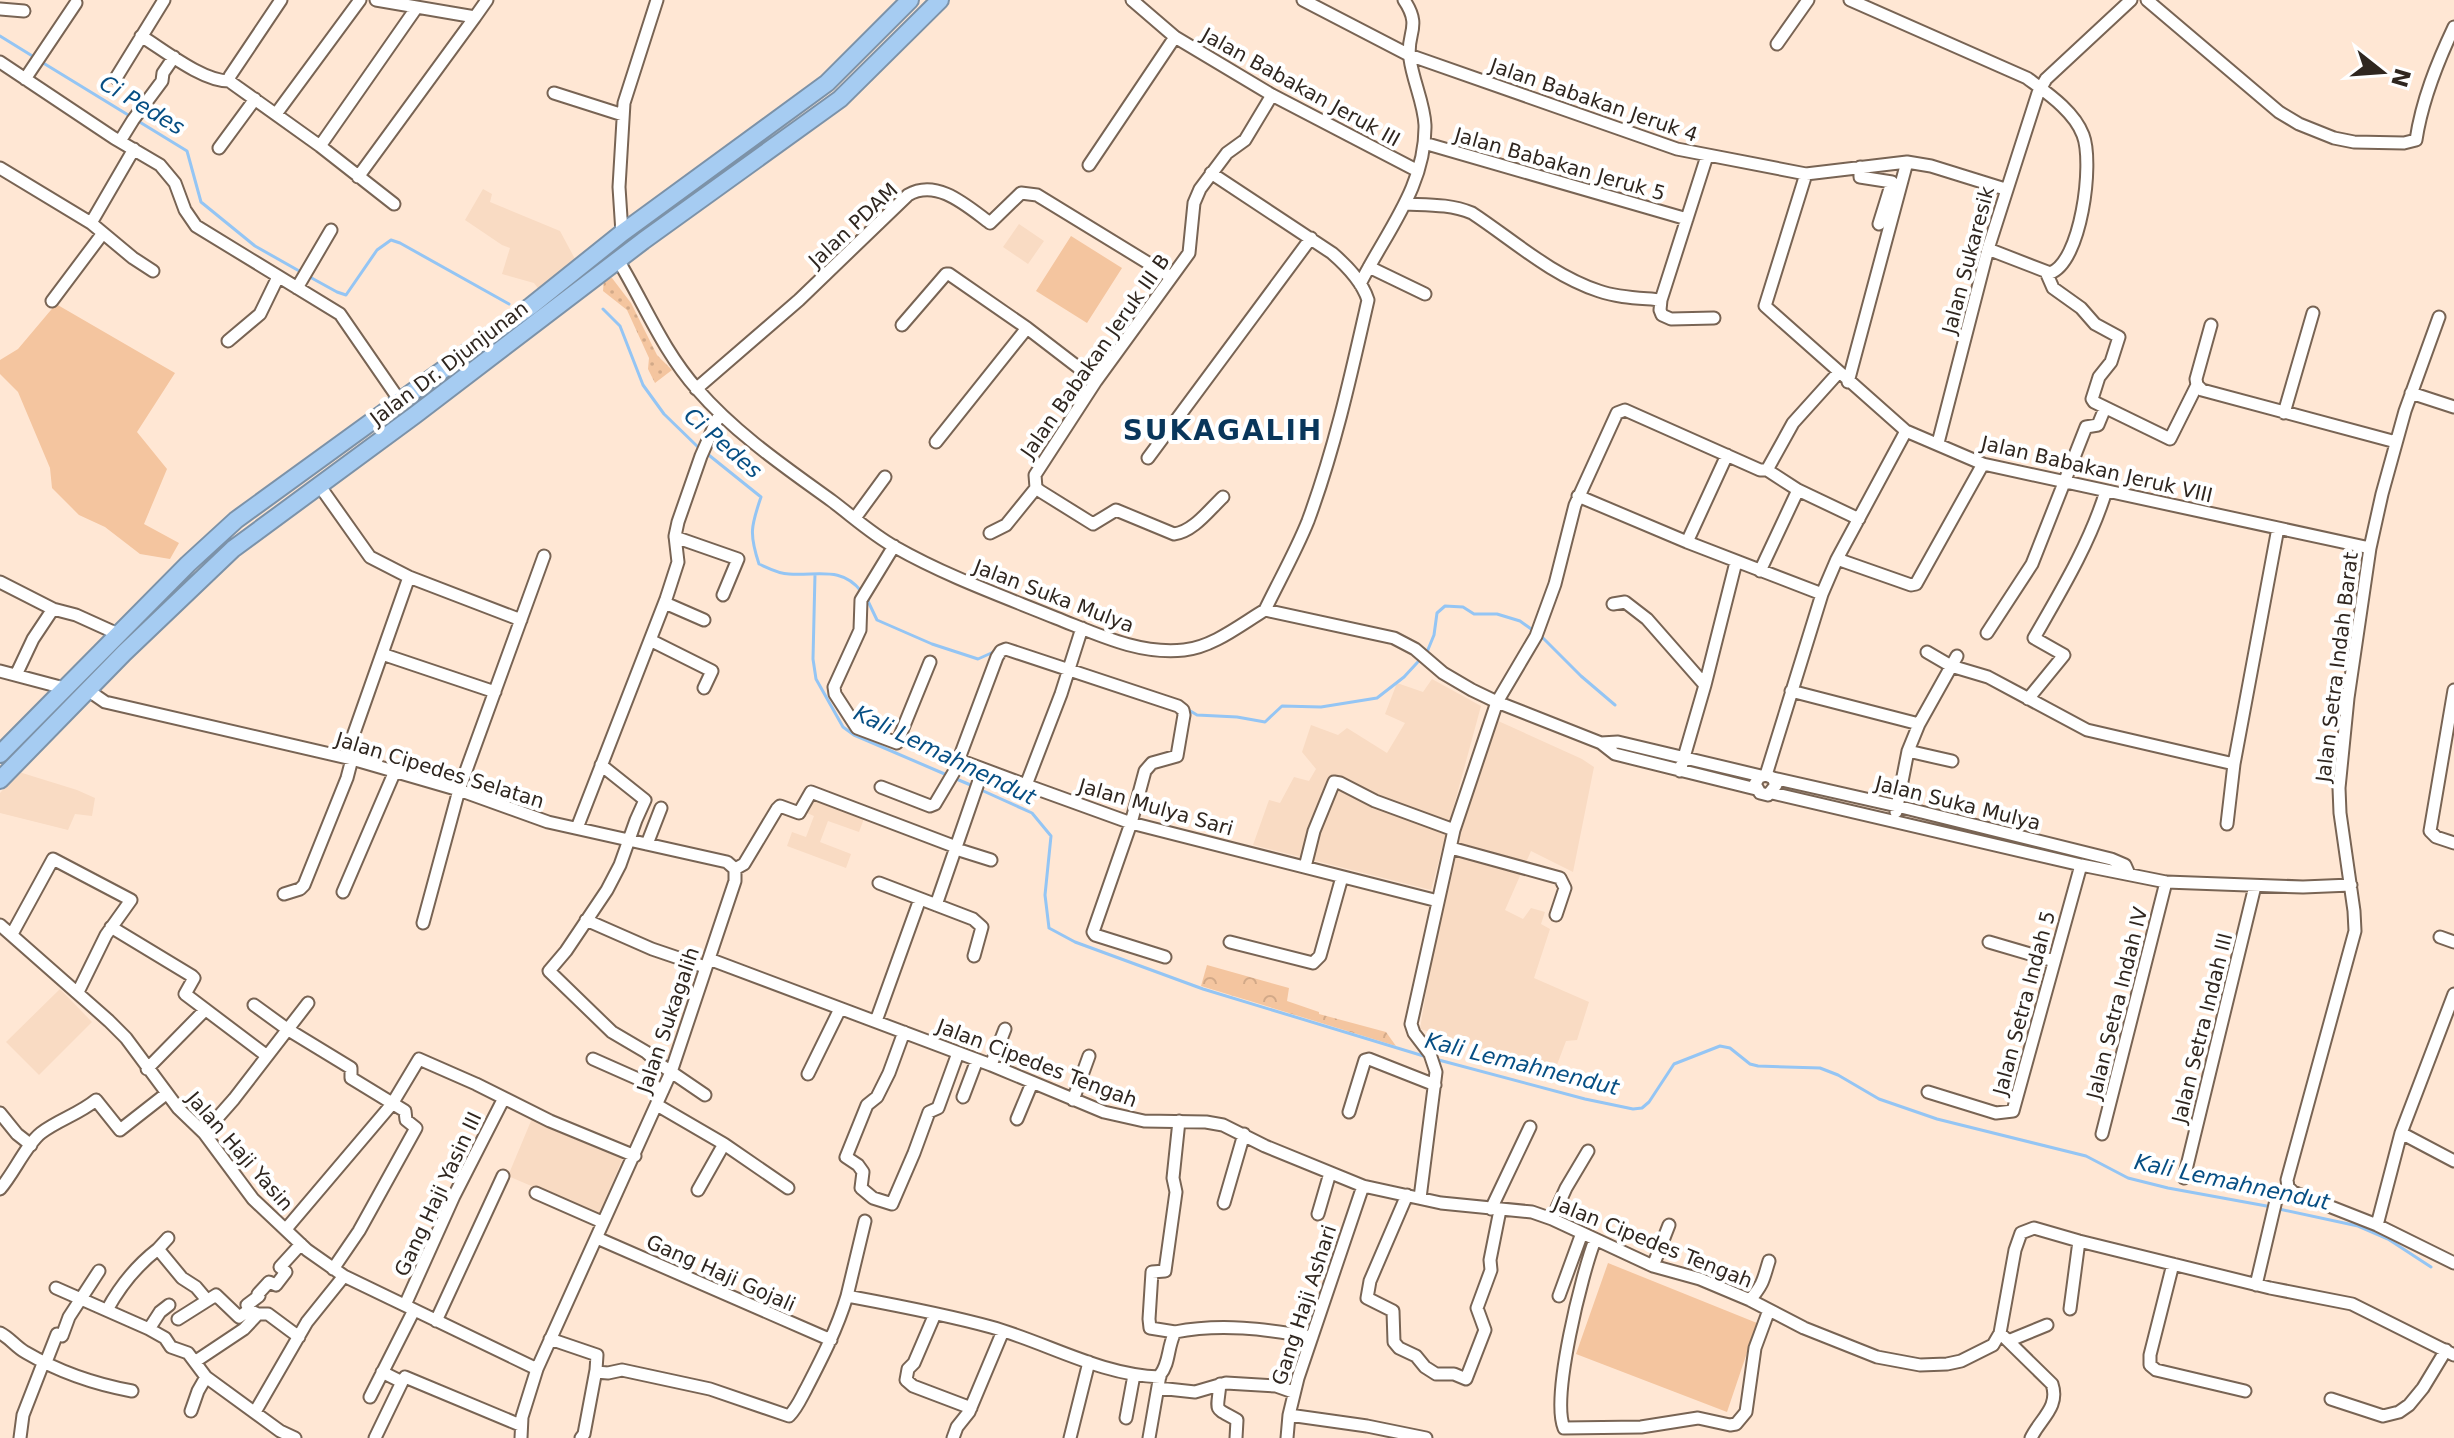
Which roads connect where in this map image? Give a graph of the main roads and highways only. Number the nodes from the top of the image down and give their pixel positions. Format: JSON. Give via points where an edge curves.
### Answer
{"nodes":[{"id":1,"x":910,"y":0,"type":"edge"},
{"id":2,"x":940,"y":0,"type":"edge"},
{"id":3,"x":0,"y":754,"type":"edge"},
{"id":4,"x":0,"y":780,"type":"edge"}],
"edges":[{"from":1,"to":3,"type":"highway","name":"Jalan Dr. Djunjunan","via":[[827,83],[236,520]]},
{"from":2,"to":4,"type":"highway","name":"Jalan Dr. Djunjunan","via":[[840,99],[218,561]]}]}
